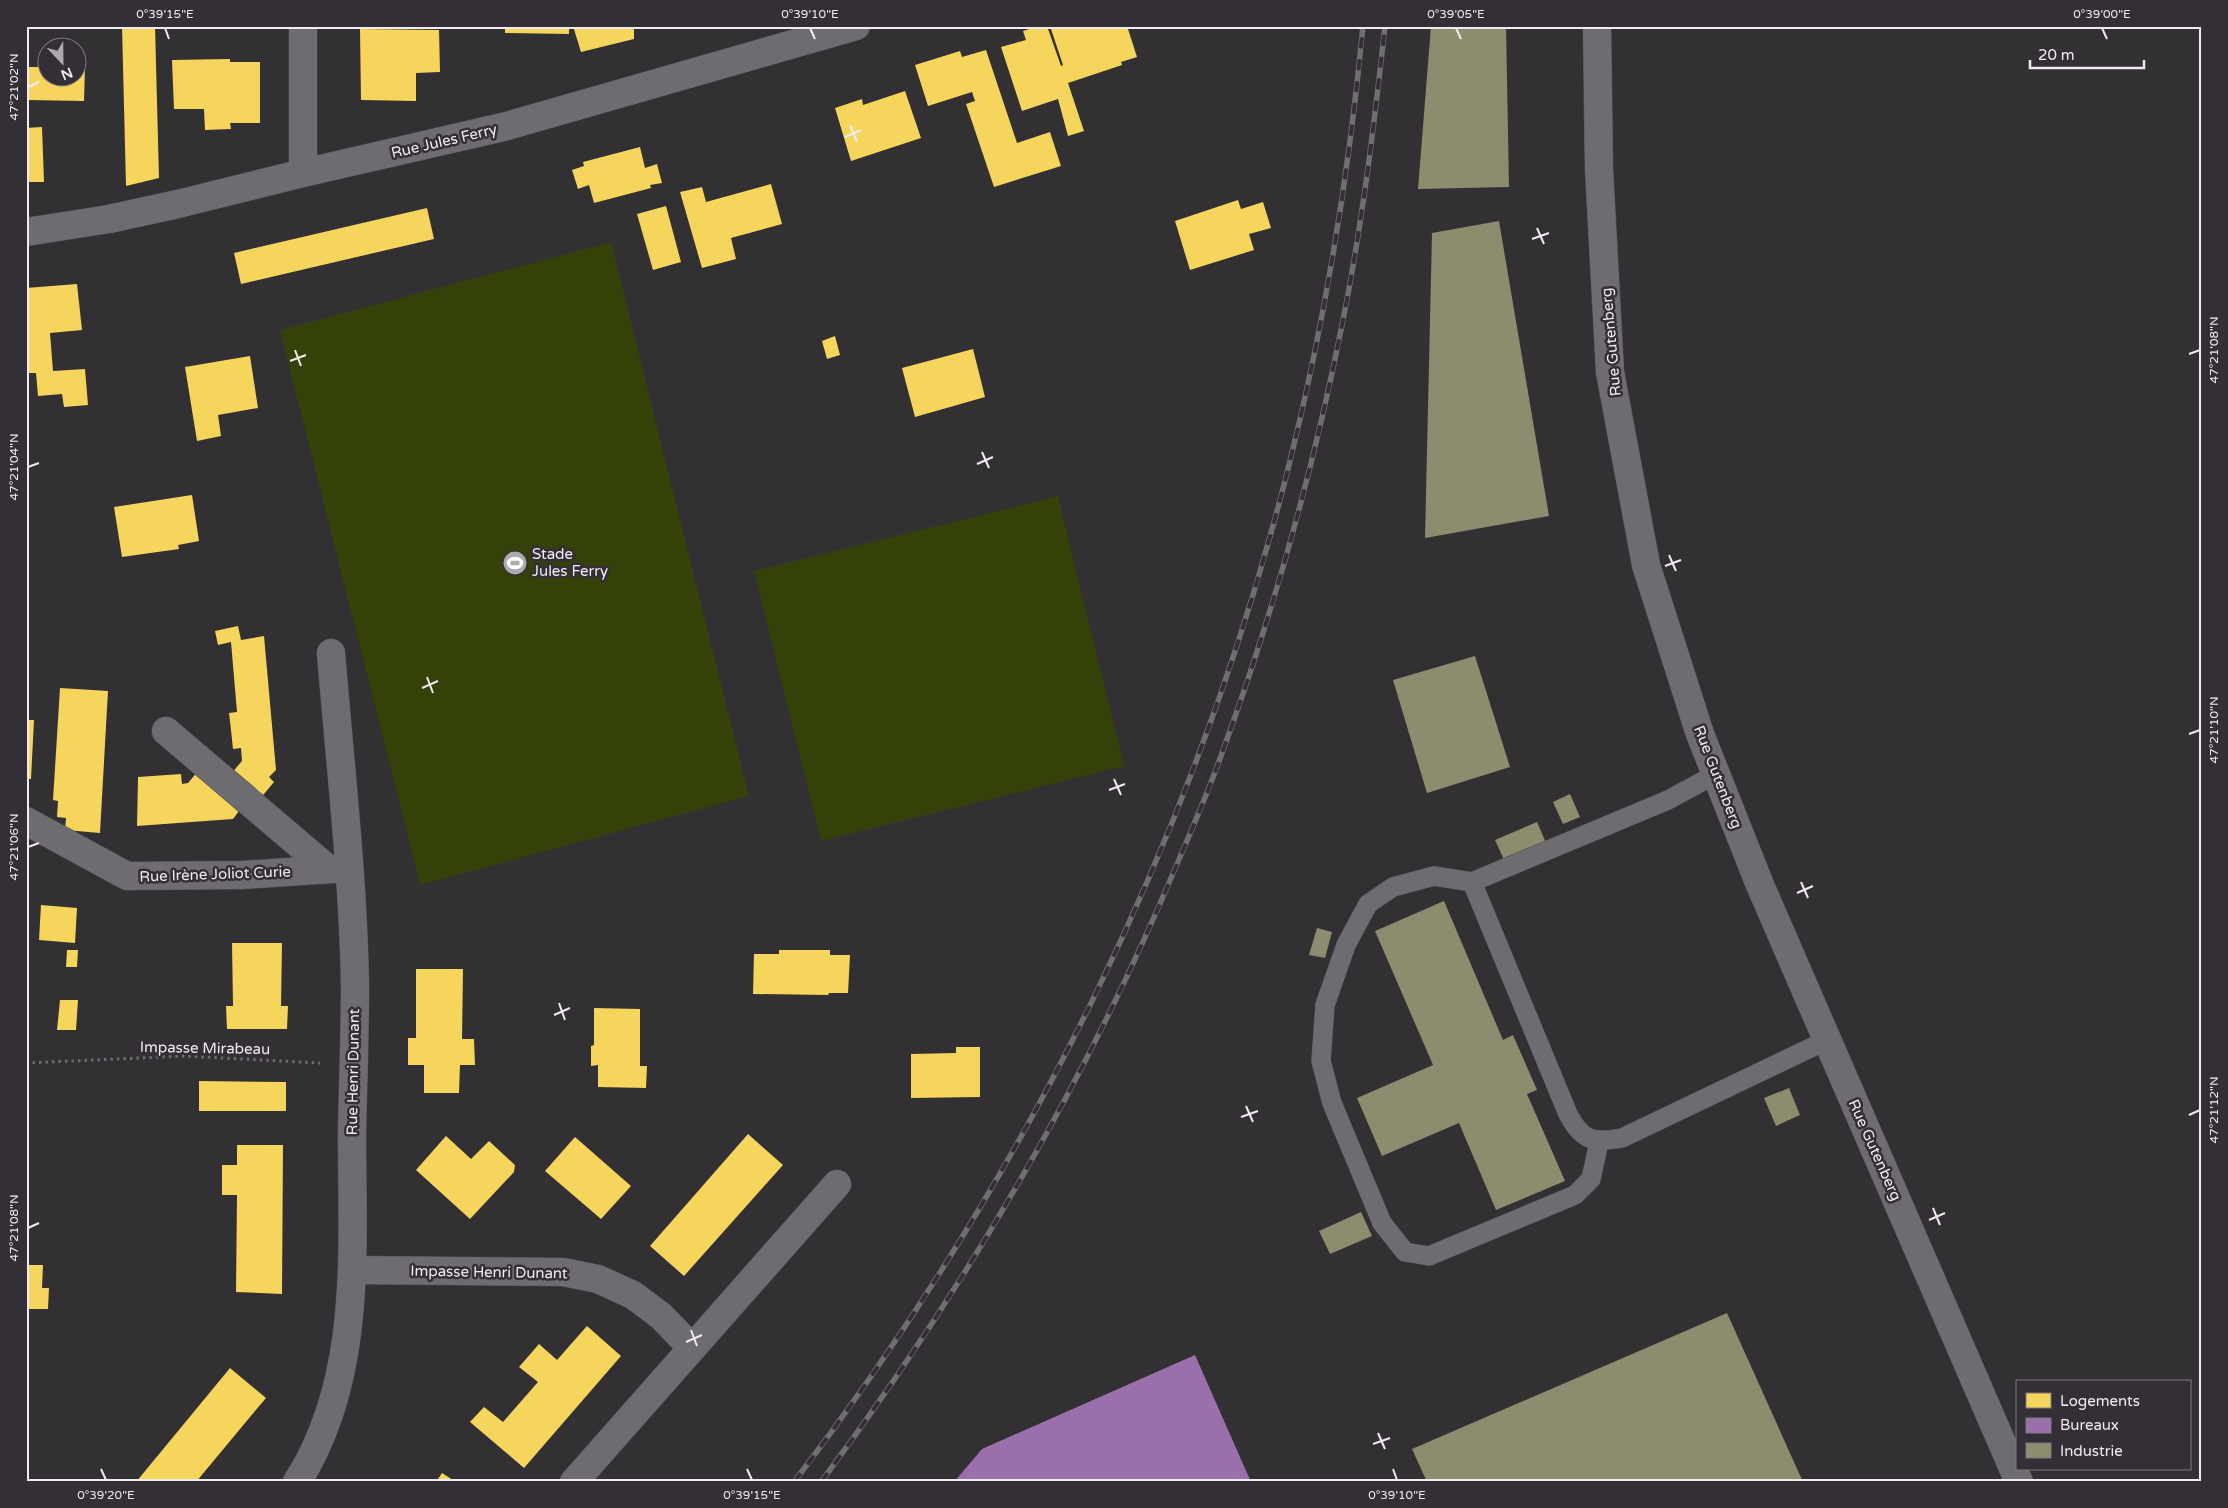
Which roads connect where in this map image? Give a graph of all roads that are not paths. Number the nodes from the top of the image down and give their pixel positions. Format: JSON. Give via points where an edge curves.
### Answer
{"nodes":[{"id":1,"x":303,"y":26,"type":"edge"},
{"id":2,"x":856,"y":26,"type":"edge"},
{"id":3,"x":1597,"y":26,"type":"edge"},
{"id":4,"x":303,"y":173,"type":"junction"},
{"id":5,"x":26,"y":232,"type":"edge"},
{"id":6,"x":331,"y":653,"type":"dead end"},
{"id":7,"x":166,"y":731,"type":"dead end"},
{"id":8,"x":1716,"y":774,"type":"junction"},
{"id":9,"x":26,"y":821,"type":"edge"},
{"id":10,"x":338,"y":868,"type":"junction"},
{"id":11,"x":1472,"y":882,"type":"junction"},
{"id":12,"x":1827,"y":1040,"type":"junction"},
{"id":13,"x":1599,"y":1142,"type":"junction"},
{"id":14,"x":837,"y":1184,"type":"dead end"},
{"id":15,"x":352,"y":1270,"type":"junction"},
{"id":16,"x":692,"y":1348,"type":"junction"},
{"id":17,"x":297,"y":1482,"type":"edge"},
{"id":18,"x":574,"y":1482,"type":"edge"},
{"id":19,"x":2019,"y":1482,"type":"edge"}],
"edges":[{"from":1,"to":4,"type":"street"},
{"from":2,"to":4,"type":"street","name":"Rue Jules Ferry","via":[[503,127]]},
{"from":3,"to":8,"type":"street","name":"Rue Gutenberg","via":[[1599,169],[1610,372],[1646,565]]},
{"from":4,"to":5,"type":"street","name":"Rue Jules Ferry","via":[[109,219]]},
{"from":6,"to":10,"type":"street","name":"Rue Henri Dunant"},
{"from":7,"to":10,"type":"street","name":"Rue Irène Joliot Curie"},
{"from":8,"to":11,"type":"lane","via":[[1668,800]]},
{"from":8,"to":12,"type":"street","name":"Rue Gutenberg","via":[[1760,886]]},
{"from":9,"to":10,"type":"street","name":"Rue Irène Joliot Curie","via":[[127,876],[242,875]]},
{"from":10,"to":15,"type":"street","name":"Rue Henri Dunant","via":[[354,985]]},
{"from":11,"to":13,"type":"lane","via":[[1568,1114],[1577,1131]]},
{"from":11,"to":13,"type":"lane","via":[[1434,876],[1393,887],[1368,904],[1346,945],[1325,1005],[1321,1060],[1332,1103],[1382,1223],[1405,1252],[1428,1256],[1575,1195],[1591,1179]]},
{"from":12,"to":13,"type":"lane","via":[[1622,1138]]},
{"from":12,"to":19,"type":"street","name":"Rue Gutenberg"},
{"from":14,"to":16,"type":"street"},
{"from":15,"to":16,"type":"street","name":"Impasse Henri Dunant","via":[[563,1272],[581,1276],[633,1295],[661,1316]]},
{"from":15,"to":17,"type":"street","name":"Rue Henri Dunant","via":[[340,1377],[327,1424]]},
{"from":16,"to":18,"type":"street"}]}
